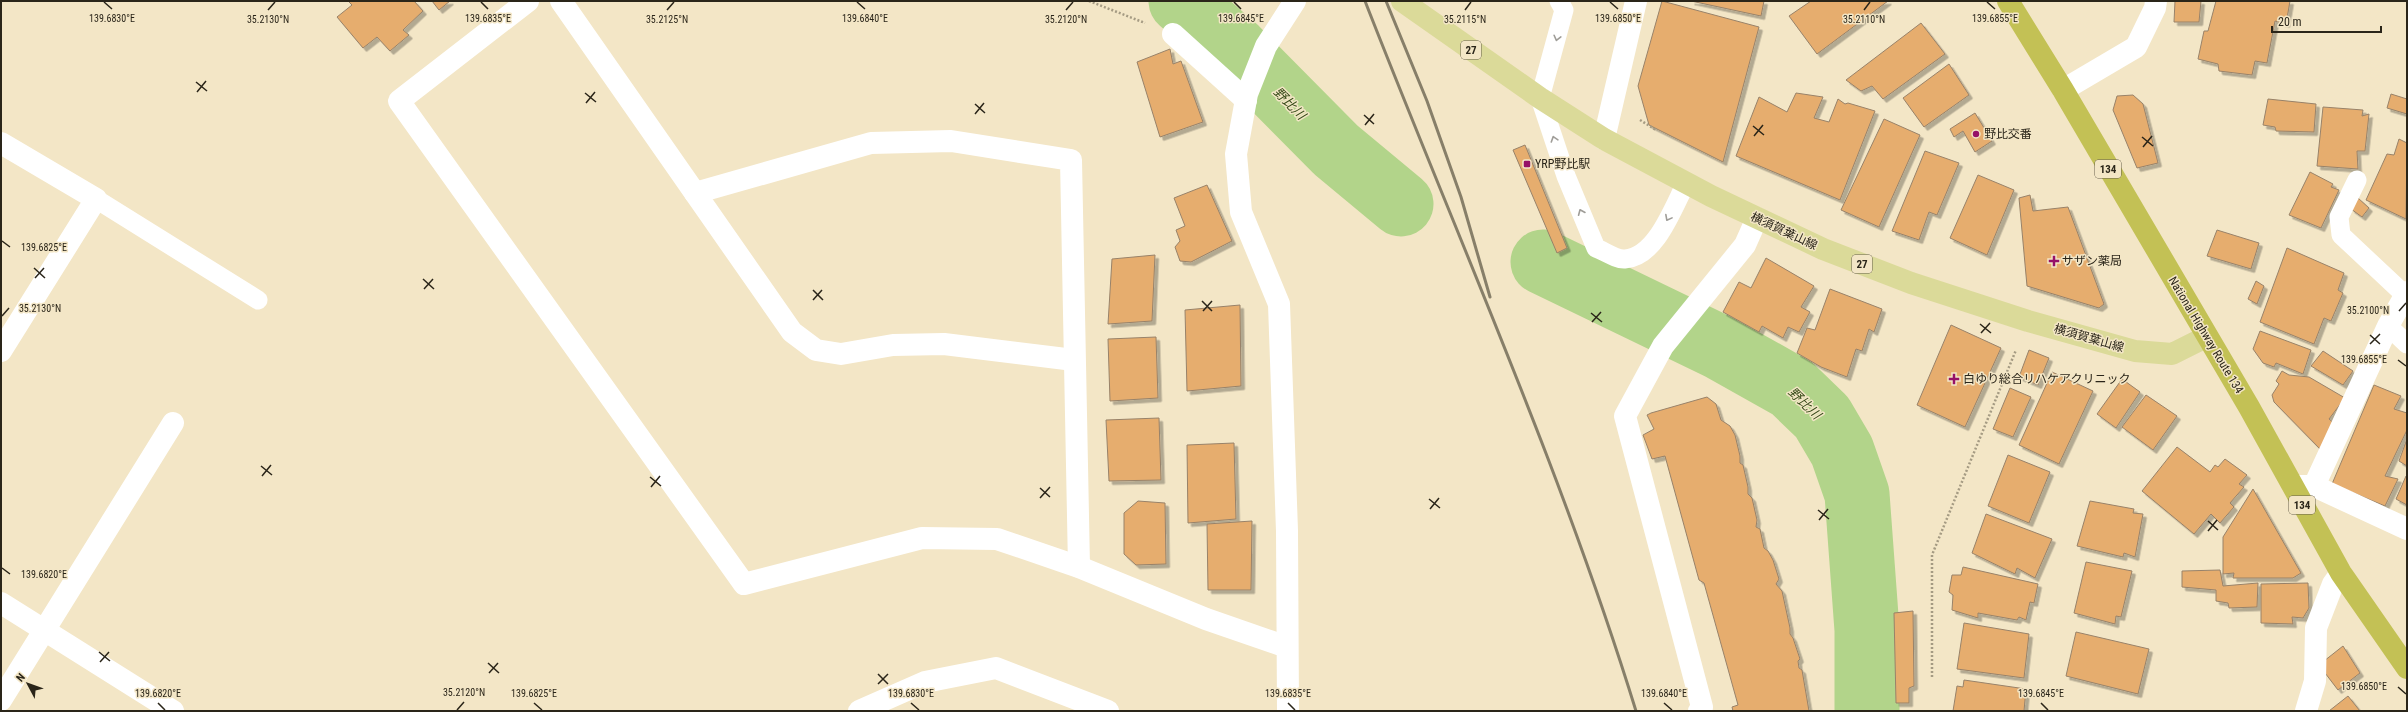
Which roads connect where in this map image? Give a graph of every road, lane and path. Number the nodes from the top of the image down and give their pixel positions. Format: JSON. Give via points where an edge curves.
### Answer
{"nodes":[{"id":1,"x":528,"y":1,"type":"edge"},
{"id":2,"x":561,"y":1,"type":"edge"},
{"id":3,"x":1089,"y":1,"type":"edge"},
{"id":4,"x":1295,"y":1,"type":"edge"},
{"id":5,"x":1402,"y":1,"type":"edge"},
{"id":6,"x":1559,"y":1,"type":"edge"},
{"id":7,"x":1636,"y":1,"type":"edge"},
{"id":8,"x":2008,"y":1,"type":"edge"},
{"id":9,"x":2156,"y":1,"type":"edge"},
{"id":10,"x":1172,"y":34,"type":"joint"},
{"id":11,"x":2063,"y":90,"type":"junction"},
{"id":12,"x":1247,"y":97,"type":"junction"},
{"id":13,"x":1540,"y":98,"type":"junction"},
{"id":14,"x":1639,"y":119,"type":"dead end"},
{"id":15,"x":1659,"y":132,"type":"dead end"},
{"id":16,"x":1604,"y":139,"type":"junction"},
{"id":17,"x":1,"y":143,"type":"edge"},
{"id":18,"x":2356,"y":180,"type":"dead end"},
{"id":19,"x":1686,"y":183,"type":"junction"},
{"id":20,"x":696,"y":193,"type":"junction"},
{"id":21,"x":96,"y":199,"type":"junction"},
{"id":22,"x":1757,"y":218,"type":"junction"},
{"id":23,"x":2406,"y":294,"type":"edge"},
{"id":24,"x":258,"y":300,"type":"dead end"},
{"id":25,"x":2028,"y":321,"type":"junction"},
{"id":26,"x":2388,"y":326,"type":"junction"},
{"id":27,"x":2206,"y":338,"type":"junction"},
{"id":28,"x":2407,"y":344,"type":"edge"},
{"id":29,"x":1,"y":351,"type":"edge"},
{"id":30,"x":1074,"y":360,"type":"junction"},
{"id":31,"x":173,"y":424,"type":"dead end"},
{"id":32,"x":2291,"y":486,"type":"junction"},
{"id":33,"x":2314,"y":486,"type":"junction"},
{"id":34,"x":2407,"y":529,"type":"edge"},
{"id":35,"x":1078,"y":567,"type":"junction"},
{"id":36,"x":2341,"y":573,"type":"junction"},
{"id":37,"x":1,"y":603,"type":"edge"},
{"id":38,"x":44,"y":630,"type":"junction"},
{"id":39,"x":1287,"y":647,"type":"junction"},
{"id":40,"x":2407,"y":668,"type":"edge"},
{"id":41,"x":1932,"y":677,"type":"dead end"},
{"id":42,"x":1,"y":700,"type":"edge"},
{"id":43,"x":173,"y":711,"type":"edge"},
{"id":44,"x":859,"y":711,"type":"edge"},
{"id":45,"x":1108,"y":711,"type":"edge"},
{"id":46,"x":1288,"y":711,"type":"edge"},
{"id":47,"x":1699,"y":711,"type":"edge"},
{"id":48,"x":2306,"y":711,"type":"edge"}],
"edges":[{"from":1,"to":35,"type":"street","via":[[399,100],[744,584],[922,538],[997,538]]},
{"from":2,"to":20,"type":"street"},
{"from":3,"to":10,"type":"path"},
{"from":4,"to":12,"type":"street","via":[[1266,46]]},
{"from":5,"to":13,"type":"main road","name":"横須賀葉山線","number":"27"},
{"from":6,"to":13,"type":"lane","one_way":true,"via":[[1564,10]]},
{"from":7,"to":16,"type":"street"},
{"from":8,"to":11,"type":"highway","name":"National Highway Route 134","number":"134"},
{"from":9,"to":11,"type":"street","via":[[2136,47]]},
{"from":10,"to":12,"type":"street"},
{"from":11,"to":27,"type":"highway","name":"National Highway Route 134","number":"134"},
{"from":12,"to":39,"type":"street","via":[[1236,154],[1241,212],[1279,304],[1287,532]]},
{"from":13,"to":16,"type":"main road","name":"横須賀葉山線","number":"27"},
{"from":19,"to":13,"type":"lane","one_way":true,"via":[[1650,248],[1636,256],[1623,259],[1596,248],[1566,176]]},
{"from":14,"to":15,"type":"path"},
{"from":16,"to":19,"type":"main road","name":"横須賀葉山線","number":"27"},
{"from":17,"to":21,"type":"street"},
{"from":18,"to":23,"type":"lane","via":[[2339,217],[2340,235]]},
{"from":19,"to":22,"type":"main road","name":"横須賀葉山線","number":"27"},
{"from":20,"to":30,"type":"street","via":[[792,332],[816,350],[841,354],[893,344],[944,344]]},
{"from":20,"to":30,"type":"street","via":[[871,143],[951,141],[1071,160]]},
{"from":21,"to":24,"type":"lane"},
{"from":21,"to":29,"type":"street"},
{"from":22,"to":25,"type":"main road","name":"横須賀葉山線","number":"27","via":[[1823,249],[1911,283]]},
{"from":22,"to":47,"type":"street","via":[[1745,245],[1663,346],[1625,416],[1702,707]]},
{"from":23,"to":26,"type":"street"},
{"from":25,"to":27,"type":"main road","name":"横須賀葉山線","number":"27","via":[[2135,351],[2172,354]]},
{"from":25,"to":41,"type":"path","via":[[1932,555]]},
{"from":26,"to":28,"type":"lane"},
{"from":26,"to":33,"type":"street"},
{"from":27,"to":32,"type":"highway","name":"National Highway Route 134","number":"134","via":[[2249,407]]},
{"from":30,"to":35,"type":"street"},
{"from":31,"to":38,"type":"street"},
{"from":32,"to":33,"type":"street"},
{"from":32,"to":36,"type":"highway","name":"National Highway Route 134","number":"134"},
{"from":33,"to":34,"type":"street"},
{"from":35,"to":39,"type":"street","via":[[1206,619]]},
{"from":36,"to":40,"type":"highway","name":"National Highway Route 134","number":"134"},
{"from":36,"to":48,"type":"street","via":[[2333,584],[2316,628],[2316,681]]},
{"from":37,"to":38,"type":"street"},
{"from":38,"to":42,"type":"street"},
{"from":38,"to":43,"type":"street"},
{"from":39,"to":46,"type":"street"},
{"from":44,"to":45,"type":"street","via":[[925,682],[996,668]]}]}
